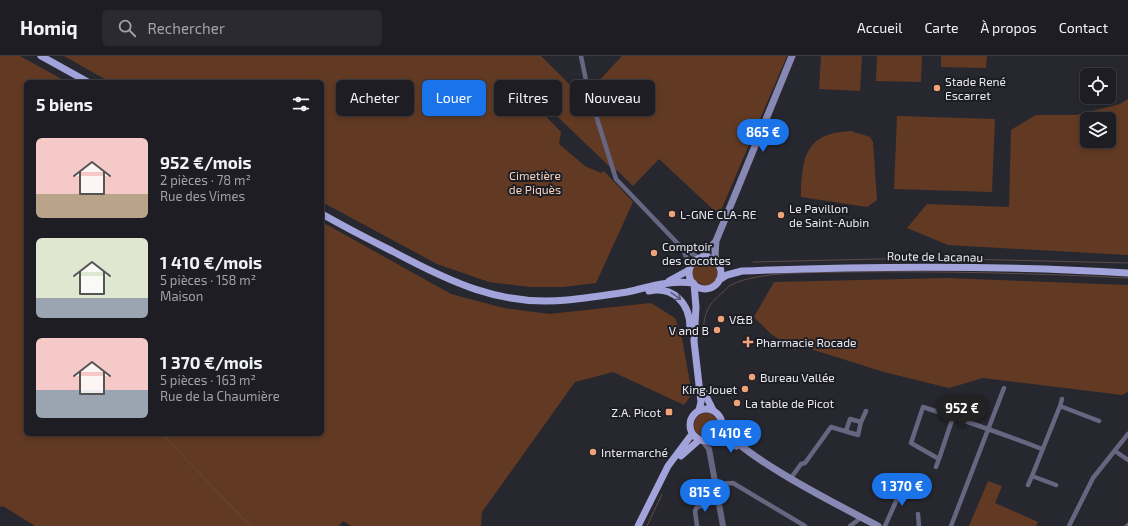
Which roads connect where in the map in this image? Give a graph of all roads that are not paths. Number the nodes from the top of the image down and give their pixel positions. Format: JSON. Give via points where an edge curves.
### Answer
{"nodes":[{"id":1,"x":41,"y":56,"type":"edge"},
{"id":2,"x":581,"y":56,"type":"edge"},
{"id":3,"x":792,"y":56,"type":"edge"},
{"id":4,"x":84,"y":80,"type":"edge"},
{"id":5,"x":324,"y":215,"type":"edge"},
{"id":6,"x":716,"y":241,"type":"junction"},
{"id":7,"x":682,"y":249,"type":"junction"},
{"id":8,"x":701,"y":257,"type":"junction"},
{"id":9,"x":718,"y":265,"type":"junction"},
{"id":10,"x":689,"y":269,"type":"junction"},
{"id":11,"x":742,"y":271,"type":"junction"},
{"id":12,"x":1128,"y":273,"type":"edge"},
{"id":13,"x":719,"y":280,"type":"junction"},
{"id":14,"x":665,"y":283,"type":"junction"},
{"id":15,"x":693,"y":284,"type":"junction"},
{"id":16,"x":710,"y":288,"type":"junction"},
{"id":17,"x":624,"y":292,"type":"junction"},
{"id":18,"x":696,"y":307,"type":"junction"},
{"id":19,"x":695,"y":362,"type":"junction"},
{"id":20,"x":698,"y":377,"type":"junction"},
{"id":21,"x":1004,"y":388,"type":"dead end"},
{"id":22,"x":1062,"y":399,"type":"dead end"},
{"id":23,"x":1060,"y":406,"type":"junction"},
{"id":24,"x":699,"y":410,"type":"junction"},
{"id":25,"x":713,"y":410,"type":"junction"},
{"id":26,"x":866,"y":410,"type":"dead end"},
{"id":27,"x":953,"y":417,"type":"junction"},
{"id":28,"x":1099,"y":421,"type":"dead end"},
{"id":29,"x":861,"y":422,"type":"junction"},
{"id":30,"x":722,"y":425,"type":"junction"},
{"id":31,"x":988,"y":428,"type":"junction"},
{"id":32,"x":846,"y":431,"type":"junction"},
{"id":33,"x":692,"y":434,"type":"junction"},
{"id":34,"x":1128,"y":434,"type":"edge"},
{"id":35,"x":714,"y":439,"type":"junction"},
{"id":36,"x":701,"y":440,"type":"junction"},
{"id":37,"x":709,"y":449,"type":"junction"},
{"id":38,"x":1042,"y":449,"type":"junction"},
{"id":39,"x":1115,"y":451,"type":"junction"},
{"id":40,"x":750,"y":454,"type":"junction"},
{"id":41,"x":939,"y":459,"type":"junction"},
{"id":42,"x":1128,"y":460,"type":"edge"},
{"id":43,"x":936,"y":467,"type":"dead end"},
{"id":44,"x":1032,"y":476,"type":"junction"},
{"id":45,"x":791,"y":478,"type":"junction"},
{"id":46,"x":716,"y":484,"type":"junction"},
{"id":47,"x":918,"y":485,"type":"dead end"},
{"id":48,"x":1028,"y":485,"type":"dead end"},
{"id":49,"x":1056,"y":485,"type":"dead end"},
{"id":50,"x":657,"y":488,"type":"junction"},
{"id":51,"x":719,"y":500,"type":"junction"},
{"id":52,"x":918,"y":514,"type":"dead end"},
{"id":53,"x":862,"y":517,"type":"junction"},
{"id":54,"x":638,"y":526,"type":"edge"},
{"id":55,"x":697,"y":526,"type":"edge"},
{"id":56,"x":723,"y":526,"type":"edge"},
{"id":57,"x":805,"y":526,"type":"edge"},
{"id":58,"x":850,"y":526,"type":"edge"},
{"id":59,"x":878,"y":526,"type":"edge"},
{"id":60,"x":885,"y":526,"type":"edge"},
{"id":61,"x":919,"y":526,"type":"edge"},
{"id":62,"x":951,"y":526,"type":"edge"},
{"id":63,"x":1069,"y":526,"type":"edge"}],
"edges":[{"from":1,"to":4,"type":"main road"},
{"from":2,"to":7,"type":"street","via":[[588,90],[616,179]]},
{"from":3,"to":6,"type":"main road"},
{"from":5,"to":17,"type":"main road","via":[[430,272],[474,290],[536,301],[565,301]]},
{"from":6,"to":8,"type":"main road"},
{"from":6,"to":9,"type":"main road","via":[[715,255]]},
{"from":7,"to":8,"type":"street"},
{"from":7,"to":10,"type":"street"},
{"from":8,"to":9,"type":"main road","via":[[710,258]]},
{"from":8,"to":10,"type":"main road","via":[[693,262]]},
{"from":9,"to":11,"type":"main road"},
{"from":9,"to":13,"type":"main road"},
{"from":10,"to":14,"type":"main road"},
{"from":10,"to":15,"type":"main road"},
{"from":11,"to":12,"type":"main road","name":"Route de Lacanau","via":[[899,266]]},
{"from":11,"to":13,"type":"main road","via":[[726,275]]},
{"from":13,"to":16,"type":"main road"},
{"from":14,"to":15,"type":"main road"},
{"from":14,"to":17,"type":"main road"},
{"from":15,"to":16,"type":"main road","via":[[701,288]]},
{"from":15,"to":18,"type":"main road"},
{"from":16,"to":18,"type":"main road","via":[[704,292]]},
{"from":17,"to":19,"type":"main road","one_way":true,"via":[[661,290],[671,292],[684,302],[690,317],[690,341]]},
{"from":18,"to":19,"type":"main road"},
{"from":19,"to":20,"type":"main road"},
{"from":20,"to":24,"type":"main road","via":[[701,402]]},
{"from":20,"to":25,"type":"main road"},
{"from":21,"to":31,"type":"street"},
{"from":22,"to":23,"type":"street"},
{"from":23,"to":28,"type":"street"},
{"from":23,"to":38,"type":"street"},
{"from":24,"to":25,"type":"main road"},
{"from":24,"to":33,"type":"main road","via":[[690,420]]},
{"from":25,"to":30,"type":"main road","via":[[721,418]]},
{"from":26,"to":29,"type":"street"},
{"from":27,"to":31,"type":"street"},
{"from":27,"to":41,"type":"street"},
{"from":27,"to":41,"type":"street","via":[[924,405],[911,443]]},
{"from":29,"to":32,"type":"street","via":[[850,419]]},
{"from":29,"to":32,"type":"street","via":[[858,435]]},
{"from":30,"to":35,"type":"main road","via":[[721,431]]},
{"from":30,"to":40,"type":"main road","via":[[726,433]]},
{"from":31,"to":38,"type":"street"},
{"from":31,"to":62,"type":"street"},
{"from":32,"to":45,"type":"street","via":[[832,427]]},
{"from":33,"to":36,"type":"main road"},
{"from":33,"to":50,"type":"main road","via":[[672,460]]},
{"from":34,"to":39,"type":"street"},
{"from":35,"to":36,"type":"main road"},
{"from":35,"to":37,"type":"street"},
{"from":35,"to":40,"type":"main road","via":[[729,441]]},
{"from":36,"to":37,"type":"street"},
{"from":36,"to":50,"type":"main road","via":[[675,462]]},
{"from":37,"to":46,"type":"street"},
{"from":38,"to":44,"type":"street"},
{"from":39,"to":42,"type":"street"},
{"from":39,"to":63,"type":"street","via":[[1092,478]]},
{"from":40,"to":45,"type":"main road"},
{"from":41,"to":43,"type":"street"},
{"from":44,"to":48,"type":"street"},
{"from":44,"to":49,"type":"street"},
{"from":45,"to":53,"type":"main road"},
{"from":46,"to":51,"type":"street"},
{"from":46,"to":57,"type":"street","via":[[733,483]]},
{"from":47,"to":60,"type":"street","via":[[902,488]]},
{"from":50,"to":54,"type":"main road"},
{"from":51,"to":55,"type":"street","via":[[696,507]]},
{"from":51,"to":56,"type":"street"},
{"from":52,"to":61,"type":"street"},
{"from":53,"to":58,"type":"street"},
{"from":53,"to":59,"type":"main road"}]}
